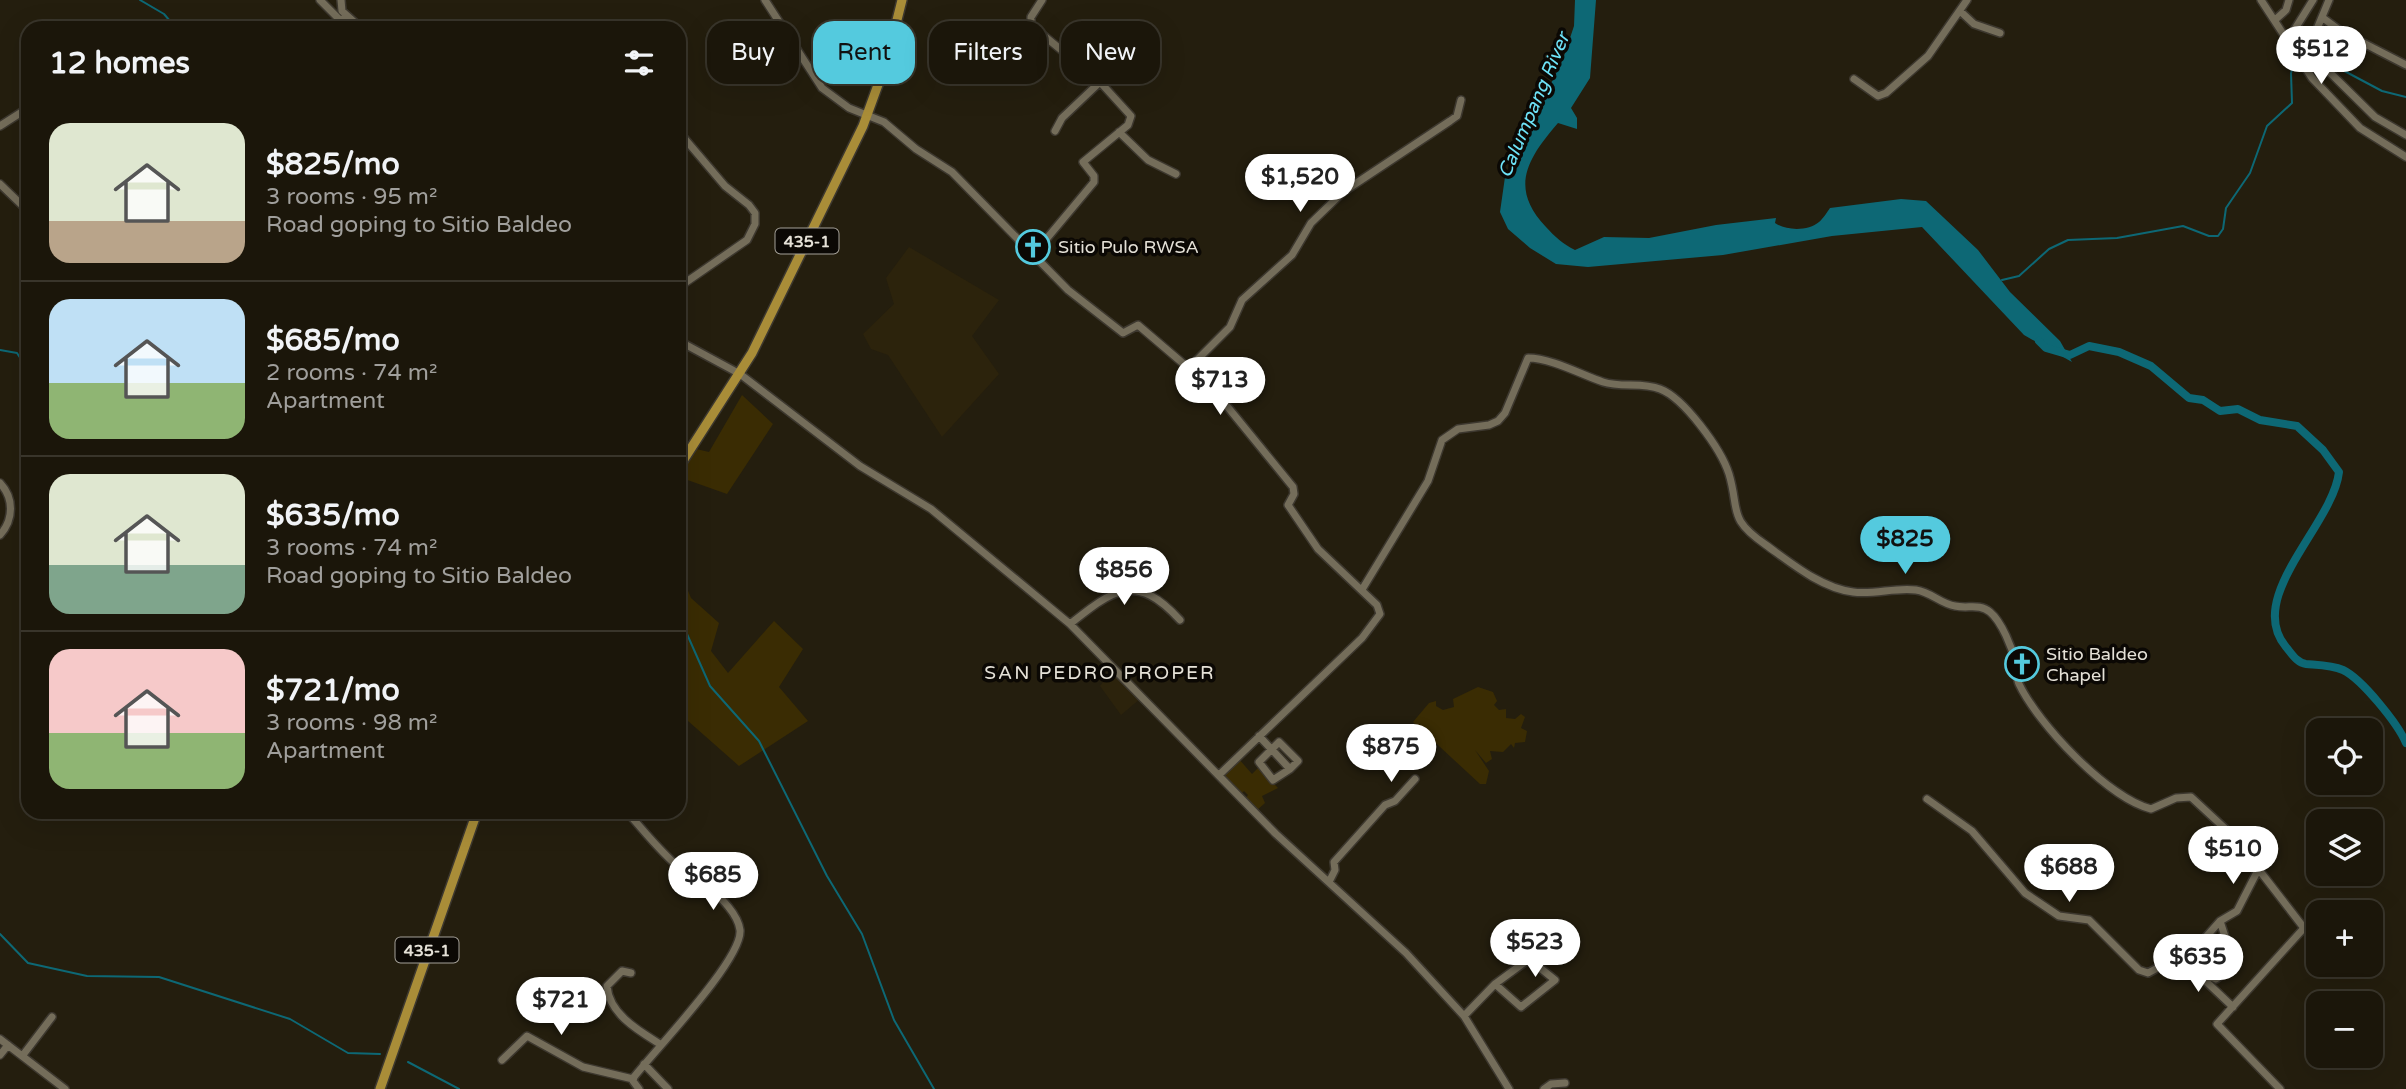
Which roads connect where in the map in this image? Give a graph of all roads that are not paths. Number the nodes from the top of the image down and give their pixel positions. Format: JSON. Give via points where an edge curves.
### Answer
{"nodes":[{"id":1,"x":320,"y":0,"type":"edge"},
{"id":2,"x":341,"y":0,"type":"edge"},
{"id":3,"x":765,"y":0,"type":"edge"},
{"id":4,"x":902,"y":0,"type":"edge"},
{"id":5,"x":1042,"y":0,"type":"edge"},
{"id":6,"x":1967,"y":0,"type":"edge"},
{"id":7,"x":2260,"y":0,"type":"edge"},
{"id":8,"x":2289,"y":0,"type":"edge"},
{"id":9,"x":2313,"y":0,"type":"edge"},
{"id":10,"x":2329,"y":0,"type":"edge"},
{"id":11,"x":1960,"y":11,"type":"junction"},
{"id":12,"x":2323,"y":18,"type":"junction"},
{"id":13,"x":351,"y":19,"type":"joint"},
{"id":14,"x":2276,"y":20,"type":"junction"},
{"id":15,"x":2000,"y":33,"type":"dead end"},
{"id":16,"x":2288,"y":40,"type":"junction"},
{"id":17,"x":1061,"y":50,"type":"edge"},
{"id":18,"x":2406,"y":65,"type":"edge"},
{"id":19,"x":1854,"y":79,"type":"dead end"},
{"id":20,"x":1098,"y":84,"type":"edge"},
{"id":21,"x":1102,"y":84,"type":"edge"},
{"id":22,"x":1461,"y":100,"type":"dead end"},
{"id":23,"x":21,"y":112,"type":"edge"},
{"id":24,"x":867,"y":116,"type":"junction"},
{"id":25,"x":0,"y":126,"type":"edge"},
{"id":26,"x":1055,"y":131,"type":"dead end"},
{"id":27,"x":1119,"y":132,"type":"junction"},
{"id":28,"x":2406,"y":135,"type":"edge"},
{"id":29,"x":686,"y":140,"type":"edge"},
{"id":30,"x":2406,"y":157,"type":"edge"},
{"id":31,"x":1176,"y":174,"type":"dead end"},
{"id":32,"x":0,"y":184,"type":"edge"},
{"id":33,"x":21,"y":204,"type":"edge"},
{"id":34,"x":1033,"y":255,"type":"junction"},
{"id":35,"x":686,"y":282,"type":"edge"},
{"id":36,"x":686,"y":345,"type":"edge"},
{"id":37,"x":1189,"y":368,"type":"junction"},
{"id":38,"x":740,"y":374,"type":"junction"},
{"id":39,"x":686,"y":456,"type":"edge"},
{"id":40,"x":0,"y":483,"type":"edge"},
{"id":41,"x":0,"y":535,"type":"edge"},
{"id":42,"x":1363,"y":589,"type":"junction"},
{"id":43,"x":1180,"y":620,"type":"dead end"},
{"id":44,"x":1069,"y":624,"type":"junction"},
{"id":45,"x":1259,"y":736,"type":"junction"},
{"id":46,"x":1272,"y":750,"type":"junction"},
{"id":47,"x":1290,"y":769,"type":"junction"},
{"id":48,"x":1219,"y":775,"type":"junction"},
{"id":49,"x":1415,"y":779,"type":"dead end"},
{"id":50,"x":1927,"y":799,"type":"dead end"},
{"id":51,"x":475,"y":819,"type":"edge"},
{"id":52,"x":634,"y":819,"type":"edge"},
{"id":53,"x":2259,"y":868,"type":"junction"},
{"id":54,"x":1329,"y":882,"type":"junction"},
{"id":55,"x":2220,"y":921,"type":"junction"},
{"id":56,"x":2177,"y":960,"type":"junction"},
{"id":57,"x":2193,"y":969,"type":"junction"},
{"id":58,"x":631,"y":973,"type":"dead end"},
{"id":59,"x":1495,"y":984,"type":"junction"},
{"id":60,"x":2233,"y":1007,"type":"junction"},
{"id":61,"x":1464,"y":1016,"type":"junction"},
{"id":62,"x":52,"y":1017,"type":"dead end"},
{"id":63,"x":0,"y":1039,"type":"edge"},
{"id":64,"x":660,"y":1044,"type":"junction"},
{"id":65,"x":8,"y":1045,"type":"junction"},
{"id":66,"x":0,"y":1055,"type":"edge"},
{"id":67,"x":23,"y":1055,"type":"junction"},
{"id":68,"x":502,"y":1060,"type":"dead end"},
{"id":69,"x":644,"y":1064,"type":"junction"},
{"id":70,"x":633,"y":1079,"type":"junction"},
{"id":71,"x":1565,"y":1083,"type":"dead end"},
{"id":72,"x":65,"y":1089,"type":"edge"},
{"id":73,"x":380,"y":1089,"type":"edge"},
{"id":74,"x":639,"y":1089,"type":"edge"},
{"id":75,"x":668,"y":1089,"type":"edge"},
{"id":76,"x":1509,"y":1089,"type":"edge"},
{"id":77,"x":1544,"y":1089,"type":"edge"},
{"id":78,"x":2280,"y":1089,"type":"edge"}],
"edges":[{"from":1,"to":13,"type":"street","via":[[339,19]]},
{"from":2,"to":13,"type":"street","via":[[340,7]]},
{"from":3,"to":24,"type":"street","via":[[822,88]]},
{"from":4,"to":24,"type":"main road","number":"435-1"},
{"from":5,"to":17,"type":"street","via":[[1031,25]]},
{"from":6,"to":11,"type":"street"},
{"from":7,"to":14,"type":"street"},
{"from":8,"to":14,"type":"street"},
{"from":9,"to":16,"type":"street"},
{"from":10,"to":12,"type":"street"},
{"from":11,"to":15,"type":"street","via":[[1974,24]]},
{"from":11,"to":19,"type":"street","via":[[1923,62],[1886,93],[1878,96]]},
{"from":12,"to":18,"type":"street"},
{"from":12,"to":28,"type":"street","via":[[2308,48],[2312,56],[2375,117]]},
{"from":14,"to":16,"type":"street"},
{"from":16,"to":30,"type":"street","via":[[2312,78],[2360,128]]},
{"from":20,"to":26,"type":"street","via":[[1062,118]]},
{"from":21,"to":27,"type":"street","via":[[1131,116]]},
{"from":22,"to":37,"type":"street","via":[[1457,116],[1343,192],[1311,223],[1292,256],[1242,300],[1230,327]]},
{"from":23,"to":25,"type":"street"},
{"from":24,"to":34,"type":"street","via":[[952,172]]},
{"from":24,"to":38,"type":"main road","number":"435-1"},
{"from":27,"to":31,"type":"street","via":[[1149,160]]},
{"from":27,"to":34,"type":"street","via":[[1083,162],[1094,183]]},
{"from":29,"to":35,"type":"street","via":[[755,213],[747,240]]},
{"from":32,"to":33,"type":"street"},
{"from":34,"to":37,"type":"street","via":[[1121,332],[1138,325]]},
{"from":36,"to":38,"type":"street"},
{"from":37,"to":42,"type":"street","via":[[1235,413],[1293,486],[1288,505],[1312,542]]},
{"from":38,"to":39,"type":"main road","number":"435-1"},
{"from":38,"to":44,"type":"street","via":[[860,466],[959,530]]},
{"from":40,"to":41,"type":"street","via":[[11,500]]},
{"from":42,"to":45,"type":"street","via":[[1377,606],[1377,621]]},
{"from":42,"to":53,"type":"street","via":[[1428,481],[1442,440],[1453,430],[1498,421],[1528,358],[1575,368],[1605,383],[1663,390],[1696,420],[1717,452],[1729,472],[1733,506],[1750,533],[1801,570],[1841,589],[1916,590],[1949,605],[1983,607],[1996,617],[2015,659],[2020,684],[2062,743],[2134,804],[2151,809],[2191,797],[2220,821]]},
{"from":43,"to":44,"type":"street","via":[[1144,590],[1105,596]]},
{"from":44,"to":48,"type":"street"},
{"from":45,"to":46,"type":"street"},
{"from":45,"to":48,"type":"street"},
{"from":46,"to":47,"type":"street"},
{"from":46,"to":47,"type":"street","via":[[1281,741],[1298,761]]},
{"from":46,"to":47,"type":"street","via":[[1259,762],[1273,780]]},
{"from":48,"to":54,"type":"street"},
{"from":49,"to":54,"type":"street","via":[[1334,862]]},
{"from":50,"to":56,"type":"street","via":[[1972,831],[2025,894],[2059,916],[2089,920],[2138,970],[2152,973]]},
{"from":51,"to":73,"type":"main road","number":"435-1"},
{"from":52,"to":64,"type":"street","via":[[678,866],[716,894],[740,929],[737,945],[712,983]]},
{"from":53,"to":55,"type":"street","via":[[2242,904]]},
{"from":53,"to":60,"type":"street","via":[[2304,928]]},
{"from":54,"to":61,"type":"street","via":[[1406,953]]},
{"from":55,"to":56,"type":"street","via":[[2202,943]]},
{"from":55,"to":57,"type":"street","via":[[2231,955],[2228,970],[2216,979]]},
{"from":56,"to":57,"type":"street"},
{"from":57,"to":60,"type":"street"},
{"from":58,"to":64,"type":"street","via":[[617,975],[607,986],[609,996],[629,1023]]},
{"from":59,"to":59,"type":"street","via":[[1529,959],[1555,980],[1521,1007]]},
{"from":59,"to":61,"type":"street"},
{"from":60,"to":78,"type":"street","via":[[2218,1021],[2218,1027]]},
{"from":61,"to":76,"type":"street"},
{"from":62,"to":67,"type":"street"},
{"from":63,"to":65,"type":"street"},
{"from":64,"to":69,"type":"street"},
{"from":65,"to":66,"type":"street"},
{"from":65,"to":67,"type":"street"},
{"from":67,"to":72,"type":"street"},
{"from":68,"to":70,"type":"street","via":[[527,1036],[583,1067]]},
{"from":69,"to":70,"type":"street"},
{"from":69,"to":75,"type":"street"},
{"from":70,"to":74,"type":"street"},
{"from":71,"to":77,"type":"street"}]}
